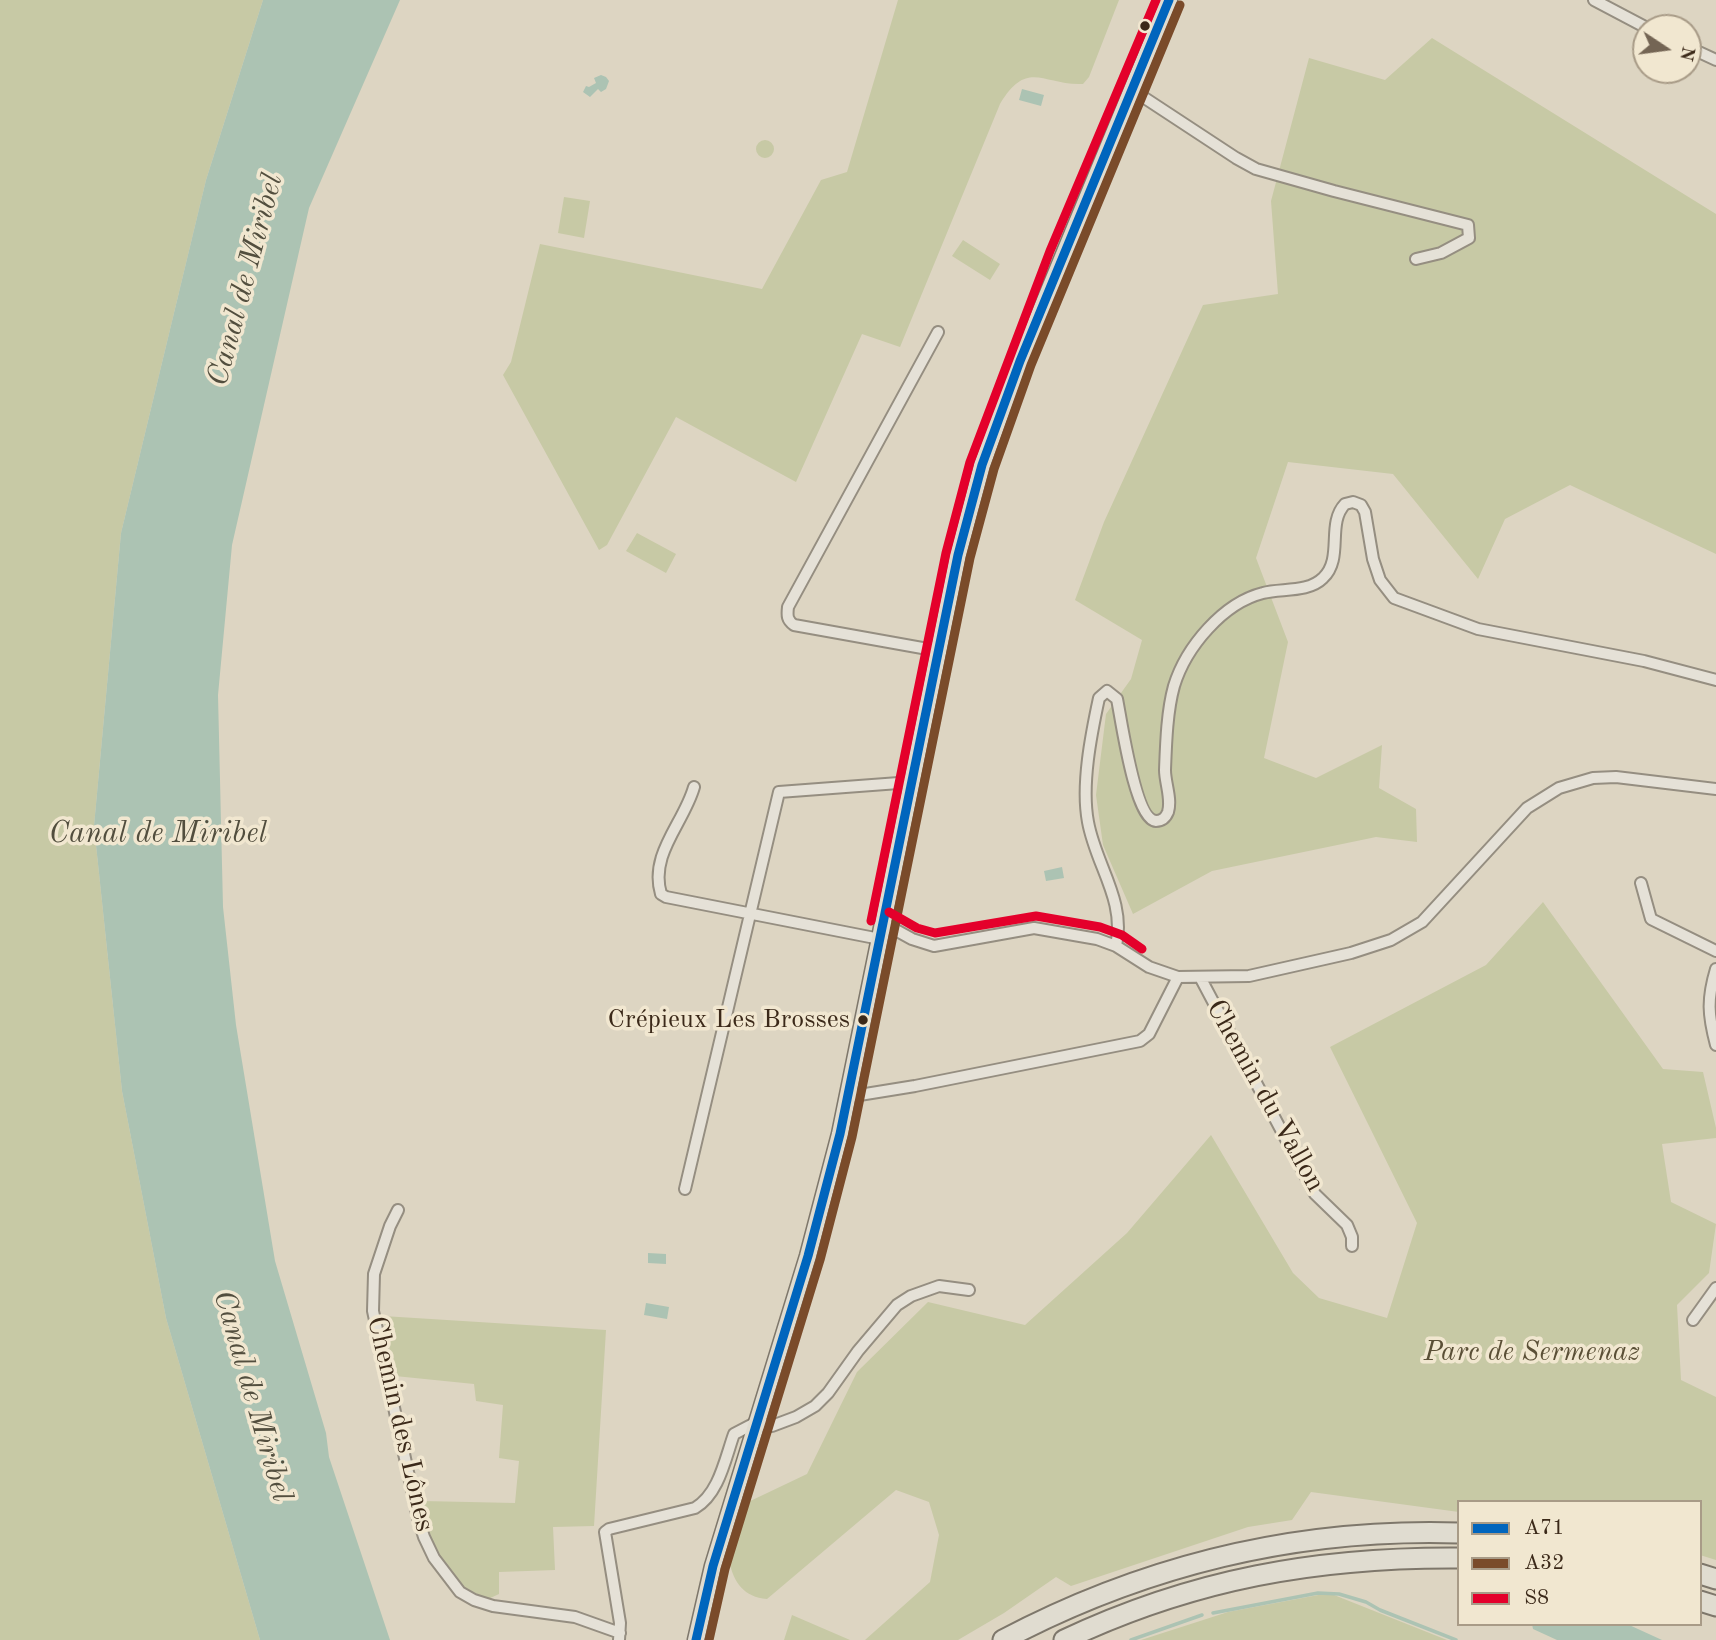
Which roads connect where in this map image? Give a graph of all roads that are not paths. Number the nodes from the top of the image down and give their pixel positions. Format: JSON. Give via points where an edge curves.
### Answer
{"nodes":[{"id":1,"x":1169,"y":0,"type":"edge"},
{"id":2,"x":1594,"y":0,"type":"edge"},
{"id":3,"x":1632,"y":20,"type":"edge"},
{"id":4,"x":1132,"y":89,"type":"junction"},
{"id":5,"x":1416,"y":260,"type":"dead end"},
{"id":6,"x":938,"y":332,"type":"dead end"},
{"id":7,"x":939,"y":651,"type":"junction"},
{"id":8,"x":1716,"y":680,"type":"edge"},
{"id":9,"x":912,"y":782,"type":"junction"},
{"id":10,"x":694,"y":787,"type":"dead end"},
{"id":11,"x":1716,"y":789,"type":"edge"},
{"id":12,"x":1641,"y":883,"type":"dead end"},
{"id":13,"x":749,"y":914,"type":"junction"},
{"id":14,"x":881,"y":931,"type":"junction"},
{"id":15,"x":1116,"y":946,"type":"junction"},
{"id":16,"x":1716,"y":951,"type":"edge"},
{"id":17,"x":1716,"y":969,"type":"edge"},
{"id":18,"x":1178,"y":977,"type":"junction"},
{"id":19,"x":1200,"y":977,"type":"junction"},
{"id":20,"x":1716,"y":1045,"type":"edge"},
{"id":21,"x":847,"y":1097,"type":"junction"},
{"id":22,"x":685,"y":1189,"type":"dead end"},
{"id":23,"x":398,"y":1210,"type":"dead end"},
{"id":24,"x":1352,"y":1246,"type":"dead end"},
{"id":25,"x":1716,"y":1288,"type":"edge"},
{"id":26,"x":969,"y":1290,"type":"dead end"},
{"id":27,"x":1693,"y":1320,"type":"dead end"},
{"id":28,"x":757,"y":1422,"type":"junction"},
{"id":29,"x":1457,"y":1533,"type":"edge"},
{"id":30,"x":1457,"y":1559,"type":"edge"},
{"id":31,"x":619,"y":1636,"type":"edge"},
{"id":32,"x":696,"y":1640,"type":"edge"},
{"id":33,"x":1003,"y":1640,"type":"edge"},
{"id":34,"x":1064,"y":1640,"type":"edge"}],
"edges":[{"from":1,"to":4,"type":"main road"},
{"from":2,"to":3,"type":"street"},
{"from":4,"to":5,"type":"street","via":[[1256,169],[1468,225],[1469,239]]},
{"from":4,"to":7,"type":"main road","via":[[1061,257],[982,465]]},
{"from":6,"to":7,"type":"street","via":[[787,615],[794,625]]},
{"from":7,"to":9,"type":"main road"},
{"from":8,"to":15,"type":"street","via":[[1478,629],[1394,598],[1380,580],[1365,512],[1361,505],[1345,504],[1337,517],[1335,554],[1325,576],[1309,586],[1263,592],[1233,606],[1192,650],[1172,696],[1165,772],[1169,804],[1162,820],[1149,818],[1143,810],[1117,699],[1107,691],[1099,698],[1087,782],[1088,822],[1118,910]]},
{"from":9,"to":13,"type":"street","via":[[779,792]]},
{"from":9,"to":14,"type":"main road"},
{"from":10,"to":13,"type":"street","via":[[662,854],[661,894]]},
{"from":11,"to":19,"type":"street","via":[[1616,777],[1559,788],[1527,807],[1422,922],[1391,940],[1249,976]]},
{"from":12,"to":16,"type":"street","via":[[1651,919]]},
{"from":13,"to":14,"type":"street"},
{"from":13,"to":22,"type":"street"},
{"from":14,"to":15,"type":"street","via":[[934,946],[1034,928]]},
{"from":14,"to":21,"type":"main road"},
{"from":15,"to":18,"type":"street","via":[[1149,967]]},
{"from":17,"to":20,"type":"street","via":[[1708,999]]},
{"from":18,"to":19,"type":"street"},
{"from":18,"to":21,"type":"street","via":[[1149,1034],[1140,1041]]},
{"from":19,"to":24,"type":"street","name":"Chemin du Vallon","via":[[1314,1194],[1347,1225]]},
{"from":21,"to":28,"type":"main road","via":[[808,1256]]},
{"from":23,"to":31,"type":"street","name":"Chemin des Lônes","via":[[374,1274],[373,1311],[418,1518],[434,1558],[460,1592],[474,1600],[575,1617]]},
{"from":25,"to":27,"type":"street"},
{"from":26,"to":28,"type":"street","via":[[939,1286],[911,1296],[897,1305],[815,1406],[772,1426]]},
{"from":28,"to":31,"type":"street","via":[[734,1434],[707,1500],[695,1508],[605,1532]]},
{"from":28,"to":32,"type":"main road","via":[[713,1566]]},
{"from":29,"to":33,"type":"highway","via":[[1335,1537],[1241,1551],[1100,1593]]},
{"from":30,"to":34,"type":"highway","via":[[1344,1561],[1242,1578],[1130,1611]]}]}
